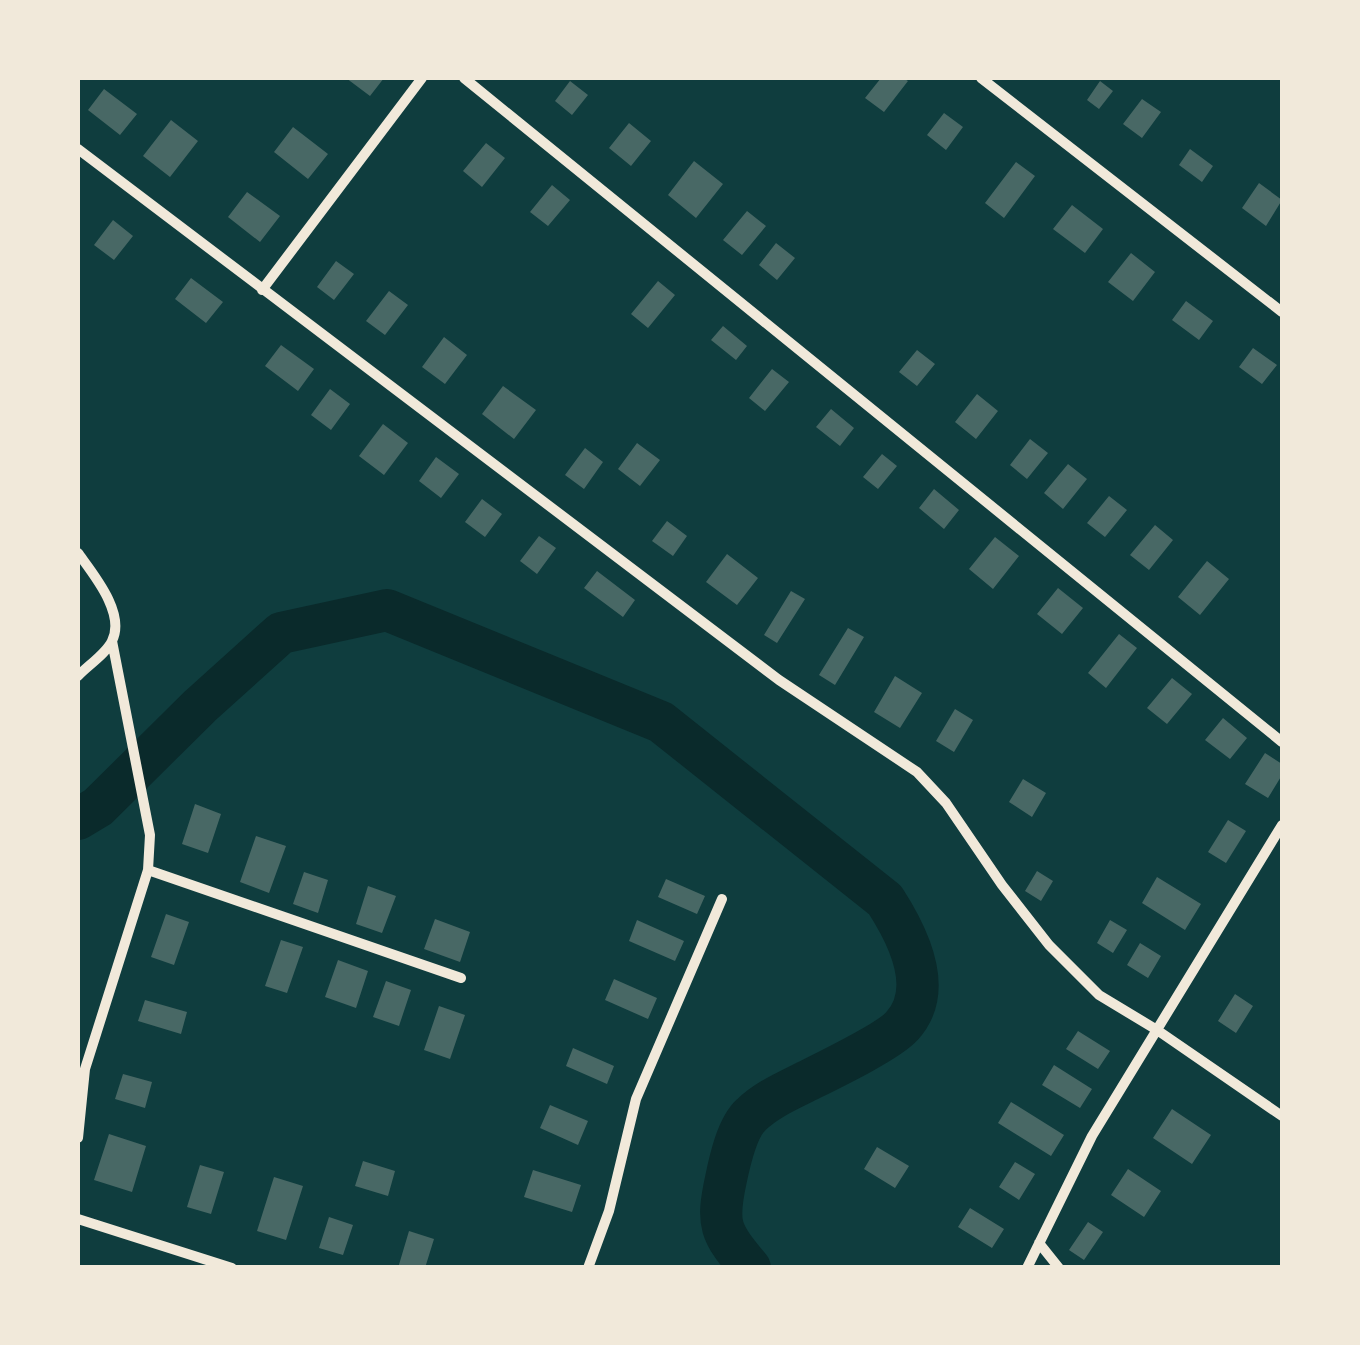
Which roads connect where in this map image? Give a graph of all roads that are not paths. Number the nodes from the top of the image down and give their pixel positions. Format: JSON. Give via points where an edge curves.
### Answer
{"nodes":[{"id":1,"x":422,"y":78,"type":"edge"},
{"id":2,"x":464,"y":78,"type":"edge"},
{"id":3,"x":981,"y":78,"type":"edge"},
{"id":4,"x":78,"y":149,"type":"edge"},
{"id":5,"x":262,"y":290,"type":"junction"},
{"id":6,"x":1282,"y":312,"type":"edge"},
{"id":7,"x":78,"y":554,"type":"edge"},
{"id":8,"x":112,"y":641,"type":"junction"},
{"id":9,"x":78,"y":676,"type":"edge"},
{"id":10,"x":1282,"y":742,"type":"edge"},
{"id":11,"x":1282,"y":824,"type":"edge"},
{"id":12,"x":148,"y":870,"type":"junction"},
{"id":13,"x":722,"y":900,"type":"dead end"},
{"id":14,"x":462,"y":978,"type":"dead end"},
{"id":15,"x":1157,"y":1030,"type":"junction"},
{"id":16,"x":1282,"y":1116,"type":"edge"},
{"id":17,"x":78,"y":1138,"type":"edge"},
{"id":18,"x":78,"y":1219,"type":"edge"},
{"id":19,"x":1039,"y":1243,"type":"junction"},
{"id":20,"x":232,"y":1268,"type":"edge"},
{"id":21,"x":588,"y":1268,"type":"edge"},
{"id":22,"x":1028,"y":1268,"type":"edge"},
{"id":23,"x":1059,"y":1268,"type":"edge"}],
"edges":[{"from":1,"to":5,"type":"street"},
{"from":2,"to":10,"type":"street"},
{"from":3,"to":6,"type":"street"},
{"from":4,"to":5,"type":"street"},
{"from":5,"to":15,"type":"street","via":[[779,680],[917,772],[1050,945],[1099,995]]},
{"from":7,"to":8,"type":"street","via":[[113,610]]},
{"from":8,"to":9,"type":"street"},
{"from":8,"to":12,"type":"street","via":[[150,835]]},
{"from":11,"to":15,"type":"street"},
{"from":12,"to":14,"type":"street"},
{"from":12,"to":17,"type":"street","via":[[85,1068]]},
{"from":13,"to":21,"type":"street","via":[[636,1099]]},
{"from":15,"to":16,"type":"street"},
{"from":15,"to":19,"type":"street","via":[[1092,1136]]},
{"from":18,"to":20,"type":"street"},
{"from":19,"to":22,"type":"street"},
{"from":19,"to":23,"type":"street"}]}
